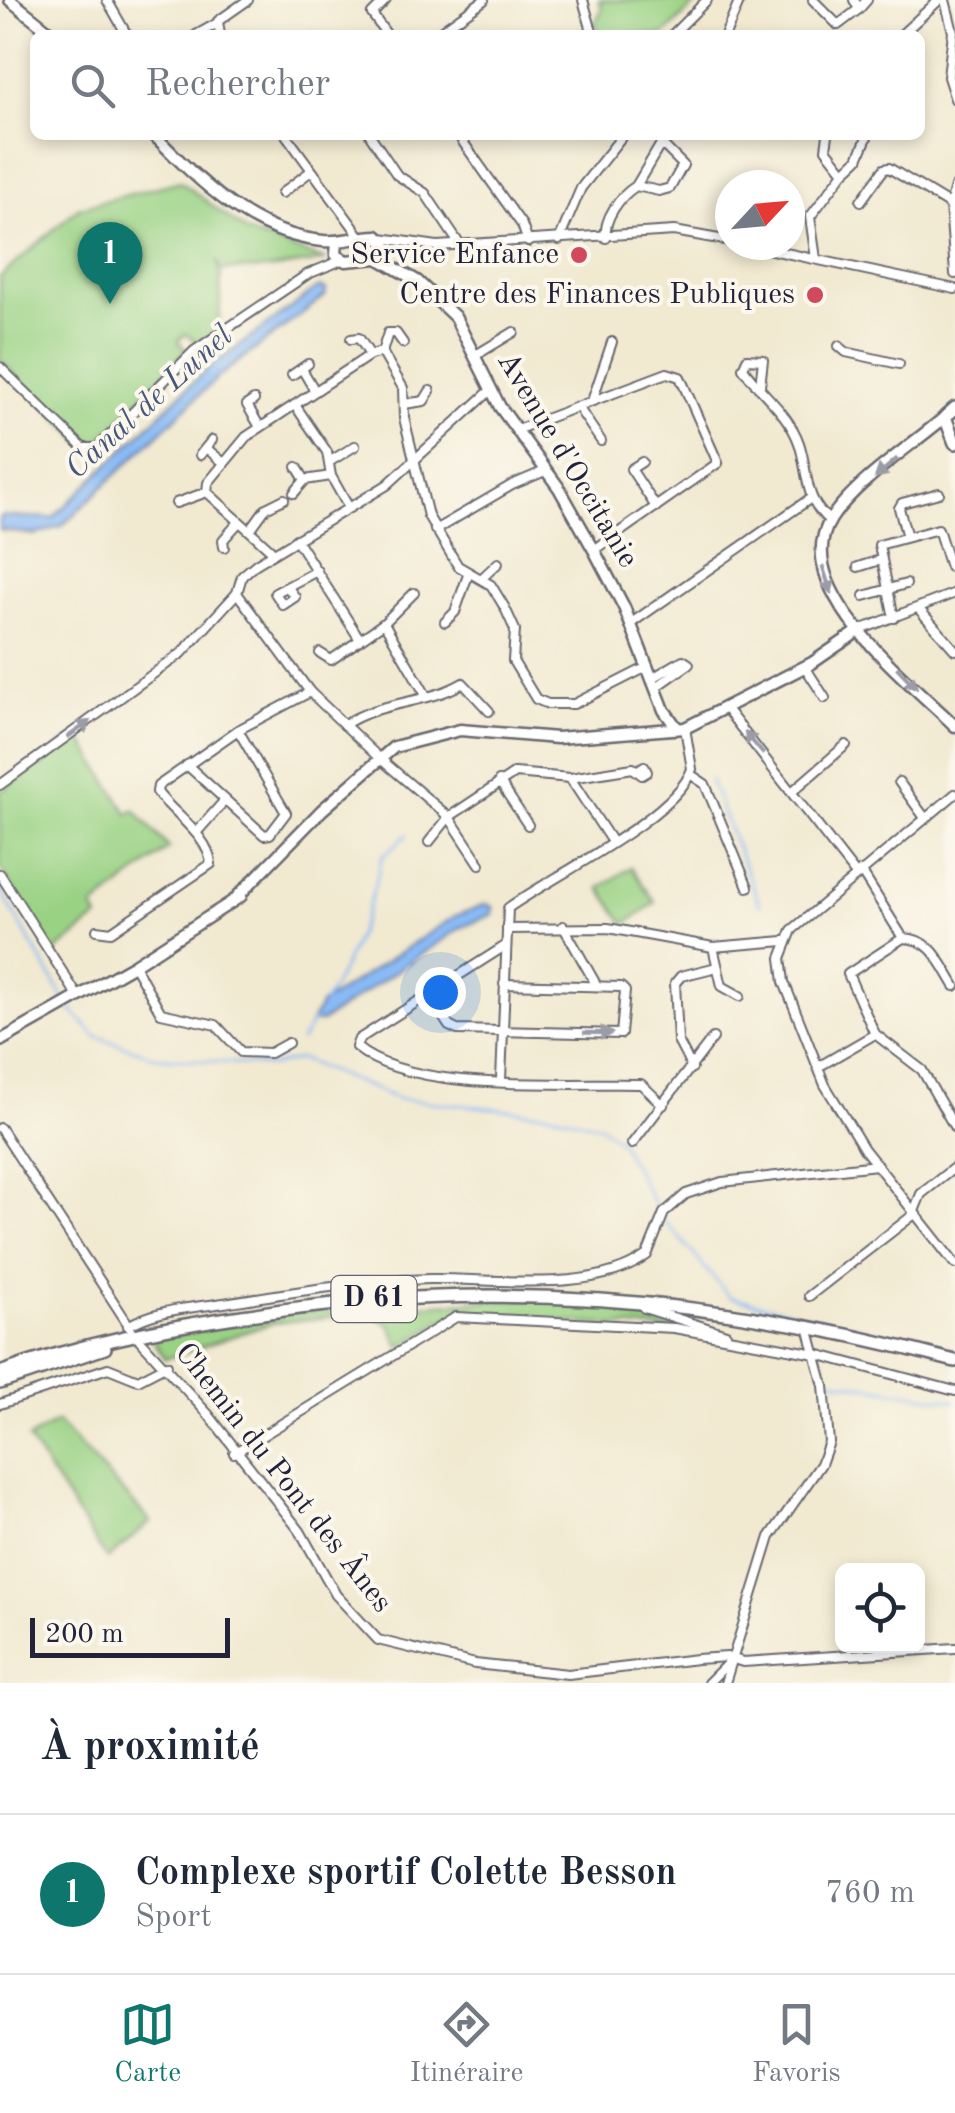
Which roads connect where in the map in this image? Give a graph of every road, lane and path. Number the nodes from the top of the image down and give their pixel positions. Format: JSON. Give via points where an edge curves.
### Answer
{"nodes":[{"id":1,"x":10,"y":0,"type":"edge"},
{"id":2,"x":108,"y":0,"type":"edge"},
{"id":3,"x":248,"y":0,"type":"edge"},
{"id":4,"x":386,"y":0,"type":"edge"},
{"id":5,"x":484,"y":0,"type":"edge"},
{"id":6,"x":583,"y":0,"type":"edge"},
{"id":7,"x":707,"y":0,"type":"edge"},
{"id":8,"x":740,"y":0,"type":"edge"},
{"id":9,"x":813,"y":0,"type":"edge"},
{"id":10,"x":867,"y":0,"type":"edge"},
{"id":11,"x":942,"y":0,"type":"edge"},
{"id":12,"x":856,"y":4,"type":"edge"},
{"id":13,"x":26,"y":5,"type":"edge"},
{"id":14,"x":216,"y":24,"type":"junction"},
{"id":15,"x":49,"y":30,"type":"edge"},
{"id":16,"x":124,"y":30,"type":"edge"},
{"id":17,"x":205,"y":30,"type":"edge"},
{"id":18,"x":218,"y":30,"type":"edge"},
{"id":19,"x":383,"y":30,"type":"edge"},
{"id":20,"x":442,"y":30,"type":"edge"},
{"id":21,"x":592,"y":30,"type":"edge"},
{"id":22,"x":677,"y":30,"type":"edge"},
{"id":23,"x":727,"y":30,"type":"edge"},
{"id":24,"x":907,"y":30,"type":"edge"},
{"id":25,"x":955,"y":99,"type":"edge"},
{"id":26,"x":159,"y":140,"type":"edge"},
{"id":27,"x":290,"y":140,"type":"edge"},
{"id":28,"x":373,"y":140,"type":"edge"},
{"id":29,"x":462,"y":140,"type":"edge"},
{"id":30,"x":619,"y":140,"type":"edge"},
{"id":31,"x":827,"y":140,"type":"edge"},
{"id":32,"x":866,"y":140,"type":"edge"},
{"id":33,"x":312,"y":171,"type":"junction"},
{"id":34,"x":844,"y":172,"type":"junction"},
{"id":35,"x":636,"y":186,"type":"junction"},
{"id":36,"x":955,"y":187,"type":"edge"},
{"id":37,"x":282,"y":193,"type":"dead end"},
{"id":38,"x":867,"y":193,"type":"dead end"},
{"id":39,"x":950,"y":205,"type":"junction"},
{"id":40,"x":356,"y":232,"type":"junction"},
{"id":41,"x":954,"y":236,"type":"edge"},
{"id":42,"x":606,"y":238,"type":"junction"},
{"id":43,"x":715,"y":238,"type":"edge"},
{"id":44,"x":559,"y":240,"type":"junction"},
{"id":45,"x":528,"y":242,"type":"junction"},
{"id":46,"x":460,"y":245,"type":"junction"},
{"id":47,"x":385,"y":250,"type":"junction"},
{"id":48,"x":338,"y":251,"type":"junction"},
{"id":49,"x":805,"y":258,"type":"edge"},
{"id":50,"x":816,"y":260,"type":"junction"},
{"id":51,"x":955,"y":278,"type":"edge"},
{"id":52,"x":942,"y":284,"type":"junction"},
{"id":53,"x":955,"y":290,"type":"edge"},
{"id":54,"x":514,"y":332,"type":"dead end"},
{"id":55,"x":351,"y":339,"type":"dead end"},
{"id":56,"x":612,"y":342,"type":"dead end"},
{"id":57,"x":403,"y":343,"type":"dead end"},
{"id":58,"x":838,"y":346,"type":"dead end"},
{"id":59,"x":382,"y":352,"type":"junction"},
{"id":60,"x":476,"y":354,"type":"junction"},
{"id":61,"x":370,"y":355,"type":"junction"},
{"id":62,"x":899,"y":364,"type":"dead end"},
{"id":63,"x":0,"y":366,"type":"edge"},
{"id":64,"x":292,"y":374,"type":"dead end"},
{"id":65,"x":760,"y":386,"type":"dead end"},
{"id":66,"x":491,"y":390,"type":"junction"},
{"id":67,"x":316,"y":391,"type":"junction"},
{"id":68,"x":430,"y":392,"type":"dead end"},
{"id":69,"x":254,"y":400,"type":"dead end"},
{"id":70,"x":592,"y":401,"type":"junction"},
{"id":71,"x":404,"y":404,"type":"junction"},
{"id":72,"x":295,"y":405,"type":"junction"},
{"id":73,"x":578,"y":407,"type":"junction"},
{"id":74,"x":950,"y":413,"type":"edge"},
{"id":75,"x":260,"y":427,"type":"junction"},
{"id":76,"x":516,"y":430,"type":"junction"},
{"id":77,"x":601,"y":442,"type":"dead end"},
{"id":78,"x":955,"y":443,"type":"edge"},
{"id":79,"x":354,"y":446,"type":"dead end"},
{"id":80,"x":206,"y":448,"type":"dead end"},
{"id":81,"x":329,"y":462,"type":"junction"},
{"id":82,"x":642,"y":462,"type":"dead end"},
{"id":83,"x":224,"y":463,"type":"junction"},
{"id":84,"x":414,"y":463,"type":"junction"},
{"id":85,"x":297,"y":467,"type":"dead end"},
{"id":86,"x":544,"y":471,"type":"junction"},
{"id":87,"x":331,"y":476,"type":"junction"},
{"id":88,"x":306,"y":480,"type":"junction"},
{"id":89,"x":207,"y":492,"type":"junction"},
{"id":90,"x":294,"y":493,"type":"dead end"},
{"id":91,"x":939,"y":493,"type":"dead end"},
{"id":92,"x":259,"y":498,"type":"dead end"},
{"id":93,"x":810,"y":498,"type":"junction"},
{"id":94,"x":284,"y":499,"type":"dead end"},
{"id":95,"x":176,"y":503,"type":"dead end"},
{"id":96,"x":656,"y":507,"type":"junction"},
{"id":97,"x":266,"y":508,"type":"junction"},
{"id":98,"x":349,"y":508,"type":"junction"},
{"id":99,"x":830,"y":521,"type":"junction"},
{"id":100,"x":240,"y":522,"type":"junction"},
{"id":101,"x":250,"y":530,"type":"junction"},
{"id":102,"x":435,"y":530,"type":"junction"},
{"id":103,"x":907,"y":537,"type":"junction"},
{"id":104,"x":296,"y":539,"type":"junction"},
{"id":105,"x":224,"y":547,"type":"dead end"},
{"id":106,"x":594,"y":550,"type":"junction"},
{"id":107,"x":274,"y":553,"type":"junction"},
{"id":108,"x":880,"y":560,"type":"junction"},
{"id":109,"x":498,"y":562,"type":"dead end"},
{"id":110,"x":858,"y":567,"type":"dead end"},
{"id":111,"x":950,"y":567,"type":"dead end"},
{"id":112,"x":316,"y":572,"type":"junction"},
{"id":113,"x":468,"y":575,"type":"junction"},
{"id":114,"x":481,"y":579,"type":"junction"},
{"id":115,"x":906,"y":584,"type":"dead end"},
{"id":116,"x":887,"y":589,"type":"junction"},
{"id":117,"x":290,"y":590,"type":"dead end"},
{"id":118,"x":414,"y":593,"type":"dead end"},
{"id":119,"x":955,"y":593,"type":"edge"},
{"id":120,"x":236,"y":594,"type":"junction"},
{"id":121,"x":864,"y":596,"type":"dead end"},
{"id":122,"x":918,"y":608,"type":"junction"},
{"id":123,"x":894,"y":618,"type":"junction"},
{"id":124,"x":446,"y":622,"type":"dead end"},
{"id":125,"x":384,"y":623,"type":"junction"},
{"id":126,"x":630,"y":624,"type":"junction"},
{"id":127,"x":860,"y":630,"type":"junction"},
{"id":128,"x":359,"y":638,"type":"junction"},
{"id":129,"x":955,"y":650,"type":"edge"},
{"id":130,"x":320,"y":652,"type":"dead end"},
{"id":131,"x":806,"y":667,"type":"junction"},
{"id":132,"x":651,"y":678,"type":"junction"},
{"id":133,"x":310,"y":692,"type":"junction"},
{"id":134,"x":427,"y":697,"type":"junction"},
{"id":135,"x":826,"y":698,"type":"dead end"},
{"id":136,"x":727,"y":710,"type":"junction"},
{"id":137,"x":489,"y":711,"type":"dead end"},
{"id":138,"x":344,"y":725,"type":"junction"},
{"id":139,"x":955,"y":726,"type":"edge"},
{"id":140,"x":673,"y":728,"type":"junction"},
{"id":141,"x":238,"y":730,"type":"junction"},
{"id":142,"x":846,"y":745,"type":"dead end"},
{"id":143,"x":689,"y":748,"type":"junction"},
{"id":144,"x":380,"y":759,"type":"junction"},
{"id":145,"x":187,"y":765,"type":"junction"},
{"id":146,"x":638,"y":770,"type":"dead end"},
{"id":147,"x":690,"y":774,"type":"junction"},
{"id":148,"x":570,"y":778,"type":"junction"},
{"id":149,"x":499,"y":781,"type":"junction"},
{"id":150,"x":899,"y":782,"type":"dead end"},
{"id":151,"x":0,"y":785,"type":"edge"},
{"id":152,"x":794,"y":790,"type":"junction"},
{"id":153,"x":955,"y":794,"type":"edge"},
{"id":154,"x":225,"y":800,"type":"junction"},
{"id":155,"x":450,"y":817,"type":"junction"},
{"id":156,"x":925,"y":818,"type":"junction"},
{"id":157,"x":528,"y":825,"type":"dead end"},
{"id":158,"x":196,"y":833,"type":"junction"},
{"id":159,"x":429,"y":842,"type":"dead end"},
{"id":160,"x":612,"y":842,"type":"junction"},
{"id":161,"x":480,"y":864,"type":"dead end"},
{"id":162,"x":859,"y":873,"type":"junction"},
{"id":163,"x":0,"y":874,"type":"edge"},
{"id":164,"x":748,"y":887,"type":"dead end"},
{"id":165,"x":563,"y":926,"type":"junction"},
{"id":166,"x":507,"y":928,"type":"junction"},
{"id":167,"x":97,"y":930,"type":"dead end"},
{"id":168,"x":903,"y":938,"type":"junction"},
{"id":169,"x":784,"y":941,"type":"junction"},
{"id":170,"x":505,"y":946,"type":"junction"},
{"id":171,"x":714,"y":947,"type":"junction"},
{"id":172,"x":132,"y":963,"type":"junction"},
{"id":173,"x":717,"y":967,"type":"junction"},
{"id":174,"x":504,"y":984,"type":"junction"},
{"id":175,"x":597,"y":986,"type":"junction"},
{"id":176,"x":955,"y":986,"type":"edge"},
{"id":177,"x":79,"y":994,"type":"junction"},
{"id":178,"x":428,"y":994,"type":"junction"},
{"id":179,"x":740,"y":996,"type":"dead end"},
{"id":180,"x":503,"y":1032,"type":"junction"},
{"id":181,"x":875,"y":1034,"type":"junction"},
{"id":182,"x":713,"y":1038,"type":"dead end"},
{"id":183,"x":0,"y":1041,"type":"edge"},
{"id":184,"x":288,"y":1043,"type":"dead end"},
{"id":185,"x":818,"y":1067,"type":"junction"},
{"id":186,"x":692,"y":1068,"type":"junction"},
{"id":187,"x":502,"y":1080,"type":"junction"},
{"id":188,"x":663,"y":1105,"type":"junction"},
{"id":189,"x":0,"y":1128,"type":"edge"},
{"id":190,"x":955,"y":1128,"type":"edge"},
{"id":191,"x":632,"y":1144,"type":"dead end"},
{"id":192,"x":877,"y":1165,"type":"junction"},
{"id":193,"x":955,"y":1168,"type":"edge"},
{"id":194,"x":921,"y":1194,"type":"junction"},
{"id":195,"x":902,"y":1197,"type":"junction"},
{"id":196,"x":913,"y":1211,"type":"junction"},
{"id":197,"x":955,"y":1264,"type":"edge"},
{"id":198,"x":809,"y":1296,"type":"dead end"},
{"id":199,"x":590,"y":1297,"type":"junction"},
{"id":200,"x":808,"y":1327,"type":"junction"},
{"id":201,"x":138,"y":1337,"type":"junction"},
{"id":202,"x":743,"y":1340,"type":"junction"},
{"id":203,"x":816,"y":1354,"type":"junction"},
{"id":204,"x":955,"y":1365,"type":"edge"},
{"id":205,"x":167,"y":1366,"type":"junction"},
{"id":206,"x":0,"y":1372,"type":"edge"},
{"id":207,"x":0,"y":1383,"type":"edge"},
{"id":208,"x":955,"y":1390,"type":"edge"},
{"id":209,"x":0,"y":1404,"type":"edge"},
{"id":210,"x":234,"y":1453,"type":"junction"},
{"id":211,"x":955,"y":1648,"type":"edge"},
{"id":212,"x":733,"y":1658,"type":"junction"},
{"id":213,"x":708,"y":1683,"type":"edge"},
{"id":214,"x":726,"y":1683,"type":"edge"}],
"edges":[{"from":1,"to":13,"type":"street"},
{"from":2,"to":16,"type":"street"},
{"from":3,"to":14,"type":"street"},
{"from":4,"to":19,"type":"street","via":[[372,14]]},
{"from":5,"to":20,"type":"street"},
{"from":6,"to":21,"type":"street"},
{"from":7,"to":22,"type":"street"},
{"from":8,"to":23,"type":"street"},
{"from":9,"to":12,"type":"street","via":[[838,25]]},
{"from":10,"to":12,"type":"street"},
{"from":11,"to":24,"type":"street"},
{"from":11,"to":25,"type":"street","via":[[952,32],[948,76]]},
{"from":13,"to":15,"type":"street"},
{"from":14,"to":17,"type":"street"},
{"from":14,"to":18,"type":"street"},
{"from":26,"to":48,"type":"street","via":[[253,218]]},
{"from":27,"to":33,"type":"street"},
{"from":28,"to":46,"type":"street","via":[[397,175],[425,193]]},
{"from":29,"to":45,"type":"street"},
{"from":30,"to":44,"type":"street","via":[[581,188]]},
{"from":31,"to":34,"type":"street","via":[[826,150]]},
{"from":32,"to":34,"type":"street"},
{"from":33,"to":37,"type":"street"},
{"from":33,"to":40,"type":"street"},
{"from":34,"to":50,"type":"street","via":[[810,217]]},
{"from":35,"to":35,"type":"street","via":[[670,188],[683,164],[659,147]]},
{"from":35,"to":42,"type":"street","via":[[607,219]]},
{"from":36,"to":39,"type":"street"},
{"from":38,"to":39,"type":"street","via":[[890,168]]},
{"from":39,"to":41,"type":"street"},
{"from":40,"to":47,"type":"street"},
{"from":40,"to":48,"type":"street"},
{"from":41,"to":51,"type":"street"},
{"from":42,"to":43,"type":"street","via":[[674,231]]},
{"from":42,"to":44,"type":"street"},
{"from":44,"to":45,"type":"street"},
{"from":45,"to":46,"type":"street"},
{"from":46,"to":47,"type":"street"},
{"from":47,"to":48,"type":"street"},
{"from":47,"to":60,"type":"street","name":"Avenue d'Occitanie","via":[[455,317]]},
{"from":48,"to":63,"type":"street","via":[[194,351],[97,448],[83,448]]},
{"from":49,"to":50,"type":"street"},
{"from":50,"to":52,"type":"street"},
{"from":51,"to":52,"type":"street"},
{"from":52,"to":53,"type":"street"},
{"from":54,"to":60,"type":"street"},
{"from":55,"to":61,"type":"street","via":[[359,338]]},
{"from":56,"to":70,"type":"street"},
{"from":57,"to":59,"type":"street","via":[[388,333]]},
{"from":58,"to":62,"type":"street"},
{"from":59,"to":61,"type":"street"},
{"from":59,"to":71,"type":"street","via":[[403,388]]},
{"from":60,"to":66,"type":"street","name":"Avenue d'Occitanie"},
{"from":61,"to":67,"type":"street"},
{"from":64,"to":67,"type":"street","via":[[305,367]]},
{"from":65,"to":93,"type":"street","via":[[792,426]]},
{"from":66,"to":76,"type":"street","name":"Avenue d'Occitanie"},
{"from":66,"to":84,"type":"street"},
{"from":67,"to":72,"type":"street"},
{"from":68,"to":71,"type":"street"},
{"from":69,"to":75,"type":"street","via":[[247,405]]},
{"from":70,"to":73,"type":"street"},
{"from":70,"to":96,"type":"street","via":[[674,373],[718,463]]},
{"from":71,"to":84,"type":"street"},
{"from":72,"to":75,"type":"street"},
{"from":72,"to":81,"type":"street"},
{"from":73,"to":76,"type":"street"},
{"from":73,"to":77,"type":"street"},
{"from":74,"to":78,"type":"main road"},
{"from":74,"to":99,"type":"street","one_way":true},
{"from":75,"to":83,"type":"street"},
{"from":76,"to":86,"type":"street","name":"Avenue d'Occitanie"},
{"from":79,"to":81,"type":"street"},
{"from":80,"to":83,"type":"street"},
{"from":81,"to":87,"type":"street"},
{"from":82,"to":96,"type":"street","via":[[631,470]]},
{"from":83,"to":89,"type":"street"},
{"from":84,"to":98,"type":"street"},
{"from":84,"to":102,"type":"street"},
{"from":85,"to":88,"type":"street"},
{"from":86,"to":102,"type":"street"},
{"from":86,"to":106,"type":"street","name":"Avenue d'Occitanie"},
{"from":87,"to":88,"type":"street"},
{"from":87,"to":98,"type":"street"},
{"from":88,"to":90,"type":"street"},
{"from":89,"to":95,"type":"street"},
{"from":89,"to":100,"type":"street"},
{"from":91,"to":103,"type":"street","via":[[902,503]]},
{"from":92,"to":97,"type":"street"},
{"from":93,"to":99,"type":"street"},
{"from":93,"to":126,"type":"street"},
{"from":94,"to":97,"type":"street"},
{"from":96,"to":106,"type":"street"},
{"from":97,"to":101,"type":"street"},
{"from":98,"to":104,"type":"street"},
{"from":99,"to":127,"type":"street","one_way":true,"via":[[822,550],[825,582]]},
{"from":100,"to":101,"type":"street"},
{"from":100,"to":105,"type":"street"},
{"from":101,"to":107,"type":"street"},
{"from":102,"to":113,"type":"street"},
{"from":103,"to":108,"type":"street","via":[[879,545]]},
{"from":103,"to":111,"type":"street","via":[[938,529]]},
{"from":104,"to":107,"type":"street"},
{"from":104,"to":112,"type":"street"},
{"from":106,"to":126,"type":"street","name":"Avenue d'Occitanie"},
{"from":107,"to":120,"type":"street","via":[[242,576]]},
{"from":108,"to":110,"type":"street"},
{"from":108,"to":116,"type":"street"},
{"from":109,"to":114,"type":"street"},
{"from":112,"to":117,"type":"street"},
{"from":112,"to":128,"type":"street"},
{"from":113,"to":114,"type":"street"},
{"from":113,"to":124,"type":"street"},
{"from":114,"to":132,"type":"street","via":[[515,630],[514,661],[536,699],[574,704]]},
{"from":115,"to":116,"type":"street"},
{"from":116,"to":121,"type":"street"},
{"from":116,"to":123,"type":"street"},
{"from":118,"to":125,"type":"street"},
{"from":119,"to":122,"type":"street"},
{"from":120,"to":133,"type":"street"},
{"from":151,"to":120,"type":"street","one_way":true,"via":[[163,668]]},
{"from":122,"to":123,"type":"street"},
{"from":122,"to":129,"type":"street"},
{"from":123,"to":127,"type":"street"},
{"from":125,"to":128,"type":"street"},
{"from":125,"to":134,"type":"street"},
{"from":126,"to":132,"type":"street","name":"Avenue d'Occitanie"},
{"from":127,"to":131,"type":"street"},
{"from":127,"to":139,"type":"street","one_way":true},
{"from":128,"to":130,"type":"street","via":[[331,660]]},
{"from":131,"to":135,"type":"street"},
{"from":131,"to":136,"type":"street"},
{"from":132,"to":140,"type":"street","name":"Avenue d'Occitanie"},
{"from":133,"to":138,"type":"street"},
{"from":133,"to":141,"type":"street"},
{"from":134,"to":137,"type":"street","via":[[462,682]]},
{"from":134,"to":138,"type":"street","via":[[367,710]]},
{"from":136,"to":140,"type":"street"},
{"from":152,"to":136,"type":"street","one_way":true},
{"from":138,"to":144,"type":"street"},
{"from":140,"to":143,"type":"street"},
{"from":140,"to":143,"type":"street"},
{"from":140,"to":144,"type":"street","via":[[557,738],[442,732],[394,747]]},
{"from":141,"to":145,"type":"street"},
{"from":141,"to":154,"type":"street","via":[[286,813],[264,835]]},
{"from":142,"to":152,"type":"street"},
{"from":143,"to":147,"type":"street"},
{"from":144,"to":155,"type":"street"},
{"from":144,"to":172,"type":"street","via":[[258,882]]},
{"from":145,"to":154,"type":"street"},
{"from":145,"to":158,"type":"street","via":[[157,792]]},
{"from":146,"to":148,"type":"street"},
{"from":147,"to":160,"type":"street","via":[[668,801]]},
{"from":147,"to":164,"type":"street","via":[[705,784]]},
{"from":148,"to":149,"type":"street","via":[[514,773]]},
{"from":148,"to":160,"type":"street"},
{"from":149,"to":155,"type":"street"},
{"from":149,"to":157,"type":"street"},
{"from":150,"to":156,"type":"street"},
{"from":152,"to":162,"type":"street"},
{"from":153,"to":156,"type":"street"},
{"from":154,"to":158,"type":"street"},
{"from":155,"to":159,"type":"street"},
{"from":155,"to":161,"type":"street"},
{"from":156,"to":162,"type":"street"},
{"from":158,"to":167,"type":"street","via":[[211,864],[111,932]]},
{"from":160,"to":166,"type":"street","via":[[510,907]]},
{"from":162,"to":168,"type":"street"},
{"from":162,"to":169,"type":"street"},
{"from":163,"to":177,"type":"street"},
{"from":165,"to":166,"type":"street"},
{"from":165,"to":171,"type":"street"},
{"from":165,"to":175,"type":"street"},
{"from":166,"to":170,"type":"street"},
{"from":168,"to":176,"type":"street","via":[[929,944]]},
{"from":168,"to":181,"type":"street","via":[[848,974]]},
{"from":169,"to":171,"type":"street"},
{"from":169,"to":185,"type":"street","via":[[784,982]]},
{"from":170,"to":174,"type":"street"},
{"from":170,"to":178,"type":"street"},
{"from":171,"to":173,"type":"street"},
{"from":172,"to":177,"type":"street"},
{"from":172,"to":184,"type":"street","via":[[161,1013],[216,1025],[242,1052],[270,1053]]},
{"from":173,"to":179,"type":"street","via":[[724,990]]},
{"from":173,"to":186,"type":"street","via":[[675,983],[678,1040]]},
{"from":174,"to":175,"type":"street"},
{"from":174,"to":180,"type":"street"},
{"from":180,"to":175,"type":"street","one_way":true,"via":[[621,1034],[625,992]]},
{"from":177,"to":183,"type":"street"},
{"from":178,"to":180,"type":"street","via":[[448,1026]]},
{"from":178,"to":187,"type":"street","via":[[356,1047],[408,1071]]},
{"from":180,"to":187,"type":"street"},
{"from":181,"to":185,"type":"street"},
{"from":181,"to":190,"type":"street","via":[[922,1070]]},
{"from":182,"to":186,"type":"street"},
{"from":185,"to":192,"type":"street"},
{"from":186,"to":188,"type":"street"},
{"from":187,"to":188,"type":"street","via":[[641,1084]]},
{"from":188,"to":191,"type":"street"},
{"from":189,"to":201,"type":"street","name":"Chemin du Pont des Ânes"},
{"from":192,"to":195,"type":"street"},
{"from":192,"to":201,"type":"street","via":[[738,1179],[686,1194],[664,1213],[646,1255],[597,1275],[560,1282],[426,1279],[326,1287],[163,1313]]},
{"from":193,"to":194,"type":"street"},
{"from":194,"to":195,"type":"street"},
{"from":194,"to":196,"type":"street"},
{"from":195,"to":196,"type":"street"},
{"from":196,"to":197,"type":"street"},
{"from":196,"to":198,"type":"street"},
{"from":199,"to":200,"type":"main road","number":"D 61"},
{"from":199,"to":201,"type":"main road","number":"D 61","via":[[426,1295],[334,1302]]},
{"from":199,"to":202,"type":"street"},
{"from":200,"to":203,"type":"street"},
{"from":200,"to":204,"type":"main road","number":"D 61"},
{"from":201,"to":205,"type":"street","name":"Chemin du Pont des Ânes"},
{"from":201,"to":206,"type":"main road","number":"D 61"},
{"from":201,"to":207,"type":"main road","number":"D 61"},
{"from":202,"to":203,"type":"street"},
{"from":202,"to":210,"type":"street","via":[[674,1328],[456,1317]]},
{"from":203,"to":208,"type":"street"},
{"from":203,"to":212,"type":"street","via":[[830,1416],[826,1453],[770,1537]]},
{"from":205,"to":209,"type":"street","via":[[138,1380],[108,1368]]},
{"from":205,"to":210,"type":"street","name":"Chemin du Pont des Ânes"},
{"from":210,"to":212,"type":"street","name":"Chemin du Pont des Ânes","via":[[290,1518],[336,1595],[372,1635],[432,1656],[568,1674]]},
{"from":211,"to":212,"type":"street","name":"Chemin du Pont des Ânes"},
{"from":212,"to":213,"type":"street"},
{"from":212,"to":214,"type":"street"}]}
